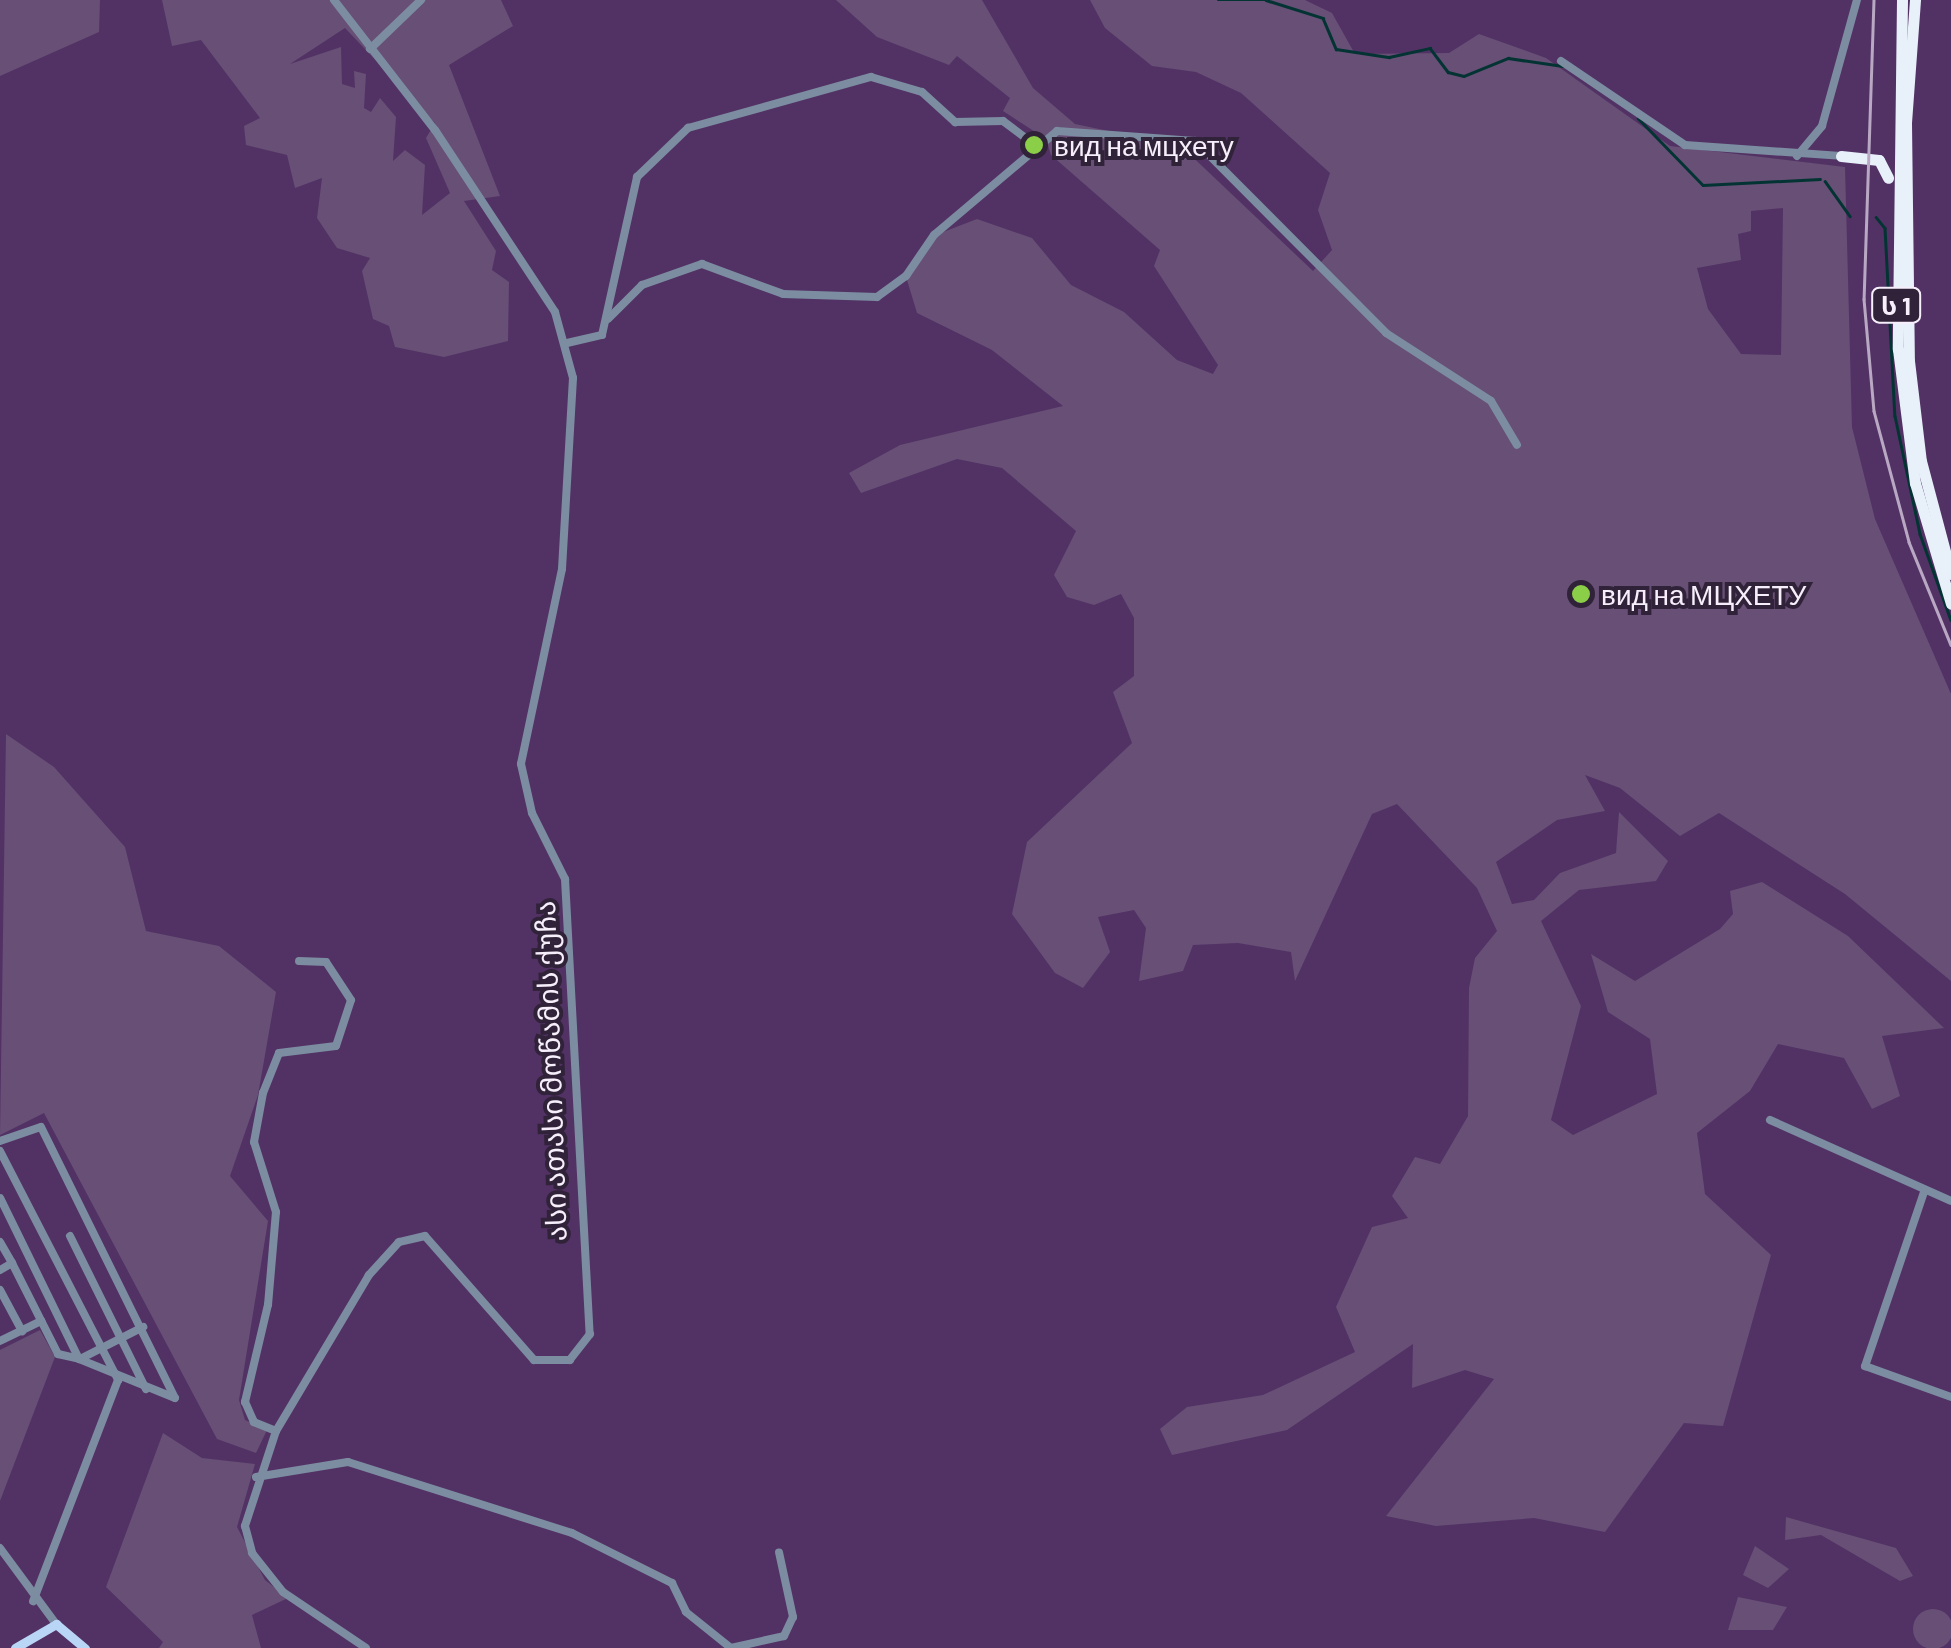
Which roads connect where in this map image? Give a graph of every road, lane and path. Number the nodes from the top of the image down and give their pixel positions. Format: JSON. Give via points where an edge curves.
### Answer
{"nodes":[{"id":1,"x":334,"y":0,"type":"edge"},
{"id":2,"x":421,"y":0,"type":"edge"},
{"id":3,"x":1857,"y":0,"type":"edge"},
{"id":4,"x":1902,"y":0,"type":"edge"},
{"id":5,"x":1915,"y":0,"type":"edge"},
{"id":6,"x":370,"y":50,"type":"junction"},
{"id":7,"x":1560,"y":61,"type":"dead end"},
{"id":8,"x":1894,"y":135,"type":"junction"},
{"id":9,"x":1035,"y":145,"type":"junction"},
{"id":10,"x":1797,"y":156,"type":"junction"},
{"id":11,"x":1841,"y":156,"type":"joint"},
{"id":12,"x":1873,"y":158,"type":"junction"},
{"id":13,"x":1894,"y":206,"type":"junction"},
{"id":14,"x":608,"y":320,"type":"junction"},
{"id":15,"x":565,"y":341,"type":"junction"},
{"id":16,"x":1518,"y":445,"type":"dead end"},
{"id":17,"x":1951,"y":574,"type":"edge"},
{"id":18,"x":1951,"y":604,"type":"edge"},
{"id":19,"x":299,"y":961,"type":"dead end"},
{"id":20,"x":1770,"y":1120,"type":"dead end"},
{"id":21,"x":0,"y":1141,"type":"edge"},
{"id":22,"x":0,"y":1151,"type":"edge"},
{"id":23,"x":21,"y":1192,"type":"junction"},
{"id":24,"x":1924,"y":1192,"type":"junction"},
{"id":25,"x":1,"y":1200,"type":"edge"},
{"id":26,"x":1951,"y":1201,"type":"edge"},
{"id":27,"x":70,"y":1236,"type":"dead end"},
{"id":28,"x":0,"y":1242,"type":"edge"},
{"id":29,"x":12,"y":1263,"type":"junction"},
{"id":30,"x":0,"y":1270,"type":"edge"},
{"id":31,"x":0,"y":1290,"type":"edge"},
{"id":32,"x":42,"y":1320,"type":"junction"},
{"id":33,"x":142,"y":1327,"type":"junction"},
{"id":34,"x":22,"y":1330,"type":"junction"},
{"id":35,"x":122,"y":1338,"type":"junction"},
{"id":36,"x":0,"y":1340,"type":"edge"},
{"id":37,"x":102,"y":1348,"type":"junction"},
{"id":38,"x":80,"y":1360,"type":"junction"},
{"id":39,"x":118,"y":1380,"type":"junction"},
{"id":40,"x":146,"y":1389,"type":"junction"},
{"id":41,"x":1951,"y":1397,"type":"edge"},
{"id":42,"x":276,"y":1430,"type":"junction"},
{"id":43,"x":256,"y":1477,"type":"junction"},
{"id":44,"x":0,"y":1548,"type":"edge"},
{"id":45,"x":779,"y":1552,"type":"dead end"},
{"id":46,"x":32,"y":1600,"type":"junction"},
{"id":47,"x":56,"y":1624,"type":"junction"},
{"id":48,"x":14,"y":1648,"type":"edge"},
{"id":49,"x":85,"y":1648,"type":"edge"},
{"id":50,"x":366,"y":1648,"type":"edge"}],
"edges":[{"from":1,"to":6,"type":"street","name":"ასი ათასი მოწამის ქუჩა"},
{"from":2,"to":6,"type":"street"},
{"from":3,"to":10,"type":"street","via":[[1822,126]]},
{"from":4,"to":8,"type":"highway","number":"ს 1"},
{"from":5,"to":17,"type":"highway","number":"ს 1","via":[[1906,123],[1909,361],[1921,461]]},
{"from":6,"to":15,"type":"street","name":"ასი ათასი მოწამის ქუჩა","via":[[501,226]]},
{"from":7,"to":10,"type":"street","via":[[1685,145]]},
{"from":8,"to":12,"type":"highway"},
{"from":8,"to":13,"type":"highway","number":"ს 1"},
{"from":9,"to":14,"type":"street","via":[[878,297],[783,294],[702,264],[642,285]]},
{"from":9,"to":14,"type":"street","via":[[1003,121],[955,122],[922,92],[871,77],[698,124],[637,177]]},
{"from":9,"to":16,"type":"street","via":[[1067,129],[1196,141],[1386,333],[1491,401]]},
{"from":10,"to":11,"type":"street"},
{"from":11,"to":12,"type":"highway"},
{"from":12,"to":13,"type":"highway","via":[[1886,166]]},
{"from":13,"to":18,"type":"highway","number":"ს 1","via":[[1909,444]]},
{"from":14,"to":15,"type":"street","via":[[596,342]]},
{"from":15,"to":42,"type":"street","name":"ასი ათასი მოწამის ქუჩა","via":[[573,395],[562,569],[521,764],[532,813],[565,879],[589,1338],[558,1364],[534,1360],[477,1306],[444,1250],[409,1237],[369,1275]]},
{"from":19,"to":42,"type":"street","via":[[326,962],[352,1000],[336,1046],[279,1053],[254,1142],[276,1212],[268,1305],[245,1402],[254,1422]]},
{"from":20,"to":24,"type":"street"},
{"from":21,"to":33,"type":"street","via":[[40,1126]]},
{"from":22,"to":23,"type":"street"},
{"from":23,"to":25,"type":"street"},
{"from":23,"to":37,"type":"street"},
{"from":24,"to":26,"type":"street"},
{"from":24,"to":41,"type":"street","via":[[1865,1366]]},
{"from":25,"to":38,"type":"street"},
{"from":27,"to":35,"type":"street"},
{"from":28,"to":29,"type":"street"},
{"from":29,"to":30,"type":"street"},
{"from":29,"to":32,"type":"street"},
{"from":31,"to":34,"type":"street"},
{"from":32,"to":34,"type":"street"},
{"from":32,"to":38,"type":"street","via":[[58,1354]]},
{"from":33,"to":35,"type":"street"},
{"from":33,"to":40,"type":"street","via":[[174,1398]]},
{"from":34,"to":36,"type":"street"},
{"from":35,"to":37,"type":"street"},
{"from":35,"to":40,"type":"street"},
{"from":37,"to":38,"type":"street"},
{"from":37,"to":39,"type":"street"},
{"from":38,"to":39,"type":"street"},
{"from":39,"to":40,"type":"street"},
{"from":39,"to":46,"type":"street"},
{"from":42,"to":43,"type":"street","name":"ასი ათასი მოწამის ქუჩა"},
{"from":43,"to":45,"type":"street","via":[[348,1462],[572,1533],[672,1583],[686,1612],[731,1648],[784,1636],[793,1617]]},
{"from":43,"to":50,"type":"street","name":"ასი ათასი მოწამის ქუჩა","via":[[245,1526],[252,1554],[284,1592]]},
{"from":44,"to":46,"type":"street"},
{"from":46,"to":47,"type":"street"},
{"from":47,"to":48,"type":"main road"},
{"from":47,"to":49,"type":"main road"}]}
